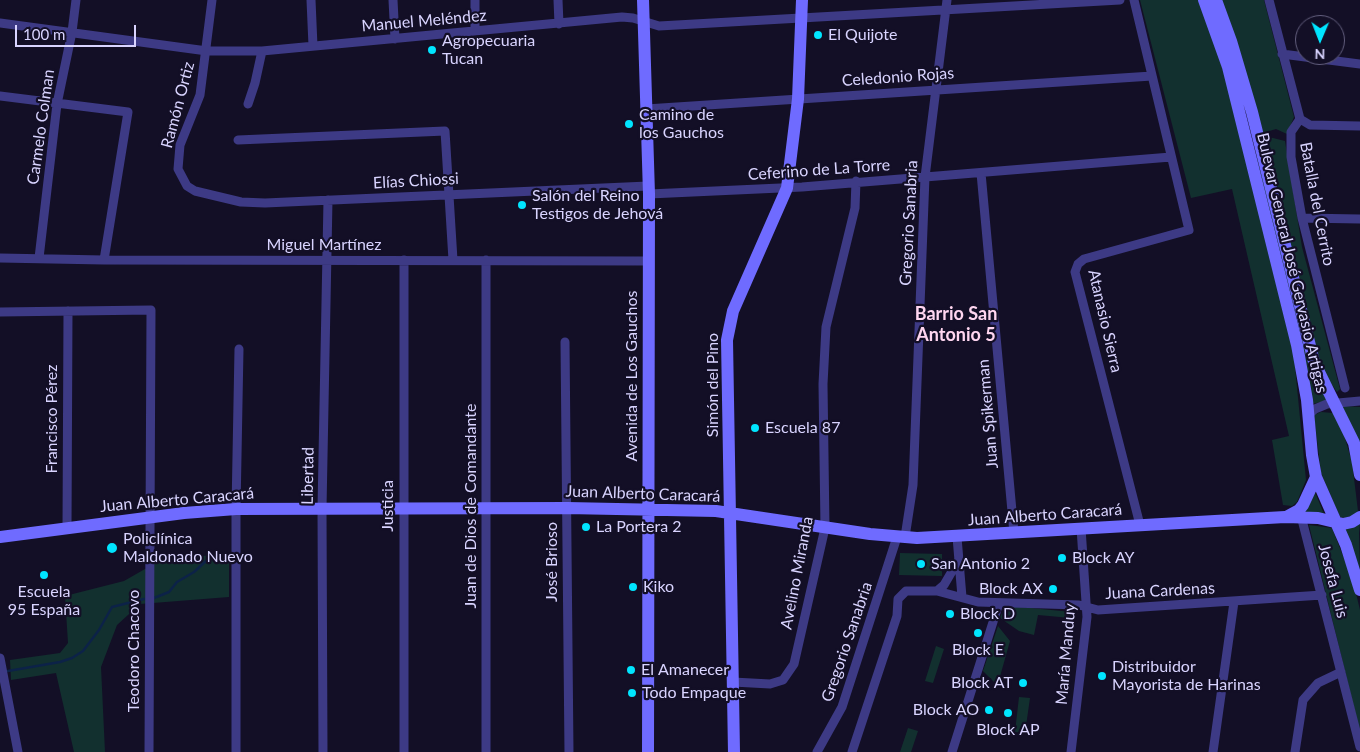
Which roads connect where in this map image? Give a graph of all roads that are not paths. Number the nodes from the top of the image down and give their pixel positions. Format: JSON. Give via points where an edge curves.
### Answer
{"nodes":[{"id":1,"x":76,"y":0,"type":"edge"},
{"id":2,"x":212,"y":0,"type":"edge"},
{"id":3,"x":312,"y":0,"type":"edge"},
{"id":4,"x":393,"y":0,"type":"edge"},
{"id":5,"x":475,"y":0,"type":"edge"},
{"id":6,"x":558,"y":0,"type":"edge"},
{"id":7,"x":643,"y":0,"type":"edge"},
{"id":8,"x":802,"y":0,"type":"edge"},
{"id":9,"x":1120,"y":0,"type":"edge"},
{"id":10,"x":1134,"y":0,"type":"edge"},
{"id":11,"x":1204,"y":0,"type":"edge"},
{"id":12,"x":1216,"y":0,"type":"edge"},
{"id":13,"x":1270,"y":0,"type":"edge"},
{"id":14,"x":947,"y":4,"type":"edge"},
{"id":15,"x":802,"y":18,"type":"junction"},
{"id":16,"x":644,"y":23,"type":"junction"},
{"id":17,"x":0,"y":24,"type":"edge"},
{"id":18,"x":558,"y":24,"type":"junction"},
{"id":19,"x":475,"y":31,"type":"junction"},
{"id":20,"x":72,"y":32,"type":"junction"},
{"id":21,"x":395,"y":39,"type":"junction"},
{"id":22,"x":313,"y":46,"type":"junction"},
{"id":23,"x":207,"y":51,"type":"junction"},
{"id":24,"x":262,"y":51,"type":"junction"},
{"id":25,"x":1282,"y":54,"type":"junction"},
{"id":26,"x":1360,"y":64,"type":"edge"},
{"id":27,"x":1152,"y":76,"type":"junction"},
{"id":28,"x":936,"y":90,"type":"junction"},
{"id":29,"x":0,"y":96,"type":"edge"},
{"id":30,"x":798,"y":99,"type":"junction"},
{"id":31,"x":57,"y":104,"type":"junction"},
{"id":32,"x":248,"y":104,"type":"dead end"},
{"id":33,"x":646,"y":109,"type":"junction"},
{"id":34,"x":1300,"y":119,"type":"junction"},
{"id":35,"x":1360,"y":126,"type":"edge"},
{"id":36,"x":238,"y":140,"type":"dead end"},
{"id":37,"x":1171,"y":157,"type":"junction"},
{"id":38,"x":981,"y":172,"type":"junction"},
{"id":39,"x":926,"y":177,"type":"junction"},
{"id":40,"x":856,"y":181,"type":"junction"},
{"id":41,"x":188,"y":186,"type":"joint"},
{"id":42,"x":787,"y":188,"type":"junction"},
{"id":43,"x":648,"y":190,"type":"junction"},
{"id":44,"x":447,"y":195,"type":"junction"},
{"id":45,"x":328,"y":200,"type":"junction"},
{"id":46,"x":1302,"y":218,"type":"junction"},
{"id":47,"x":1360,"y":219,"type":"edge"},
{"id":48,"x":0,"y":258,"type":"edge"},
{"id":49,"x":39,"y":258,"type":"junction"},
{"id":50,"x":104,"y":260,"type":"junction"},
{"id":51,"x":327,"y":260,"type":"junction"},
{"id":52,"x":404,"y":260,"type":"junction"},
{"id":53,"x":453,"y":260,"type":"junction"},
{"id":54,"x":486,"y":260,"type":"junction"},
{"id":55,"x":648,"y":261,"type":"junction"},
{"id":56,"x":68,"y":311,"type":"junction"},
{"id":57,"x":0,"y":312,"type":"edge"},
{"id":58,"x":565,"y":342,"type":"dead end"},
{"id":59,"x":239,"y":349,"type":"dead end"},
{"id":60,"x":1345,"y":388,"type":"dead end"},
{"id":61,"x":1360,"y":402,"type":"edge"},
{"id":62,"x":1334,"y":403,"type":"junction"},
{"id":63,"x":1308,"y":415,"type":"junction"},
{"id":64,"x":1360,"y":475,"type":"edge"},
{"id":65,"x":1316,"y":477,"type":"junction"},
{"id":66,"x":236,"y":508,"type":"junction"},
{"id":67,"x":322,"y":508,"type":"junction"},
{"id":68,"x":403,"y":508,"type":"junction"},
{"id":69,"x":486,"y":508,"type":"junction"},
{"id":70,"x":567,"y":508,"type":"junction"},
{"id":71,"x":648,"y":508,"type":"junction"},
{"id":72,"x":729,"y":513,"type":"junction"},
{"id":73,"x":1300,"y":514,"type":"junction"},
{"id":74,"x":149,"y":517,"type":"junction"},
{"id":75,"x":1360,"y":517,"type":"edge"},
{"id":76,"x":1335,"y":523,"type":"junction"},
{"id":77,"x":1140,"y":525,"type":"junction"},
{"id":78,"x":67,"y":528,"type":"junction"},
{"id":79,"x":824,"y":528,"type":"junction"},
{"id":80,"x":1081,"y":528,"type":"junction"},
{"id":81,"x":1014,"y":532,"type":"junction"},
{"id":82,"x":0,"y":537,"type":"edge"},
{"id":83,"x":901,"y":537,"type":"junction"},
{"id":84,"x":957,"y":537,"type":"junction"},
{"id":85,"x":958,"y":561,"type":"junction"},
{"id":86,"x":1360,"y":590,"type":"edge"},
{"id":87,"x":937,"y":591,"type":"junction"},
{"id":88,"x":1322,"y":595,"type":"junction"},
{"id":89,"x":962,"y":597,"type":"junction"},
{"id":90,"x":1234,"y":602,"type":"junction"},
{"id":91,"x":999,"y":603,"type":"junction"},
{"id":92,"x":1087,"y":607,"type":"junction"},
{"id":93,"x":0,"y":658,"type":"edge"},
{"id":94,"x":1341,"y":672,"type":"junction"},
{"id":95,"x":733,"y":682,"type":"junction"},
{"id":96,"x":1360,"y":747,"type":"edge"},
{"id":97,"x":18,"y":752,"type":"edge"},
{"id":98,"x":149,"y":752,"type":"edge"},
{"id":99,"x":236,"y":752,"type":"edge"},
{"id":100,"x":323,"y":752,"type":"edge"},
{"id":101,"x":404,"y":752,"type":"edge"},
{"id":102,"x":486,"y":752,"type":"edge"},
{"id":103,"x":569,"y":752,"type":"edge"},
{"id":104,"x":648,"y":752,"type":"edge"},
{"id":105,"x":734,"y":752,"type":"edge"},
{"id":106,"x":817,"y":752,"type":"edge"},
{"id":107,"x":852,"y":752,"type":"edge"},
{"id":108,"x":952,"y":752,"type":"edge"},
{"id":109,"x":1071,"y":752,"type":"edge"},
{"id":110,"x":1212,"y":752,"type":"edge"},
{"id":111,"x":1295,"y":752,"type":"edge"}],
"edges":[{"from":1,"to":20,"type":"street","name":"Carmelo Colman"},
{"from":2,"to":23,"type":"street","name":"Ramón Ortiz"},
{"from":3,"to":22,"type":"street"},
{"from":4,"to":21,"type":"street"},
{"from":5,"to":19,"type":"street"},
{"from":6,"to":18,"type":"street"},
{"from":7,"to":16,"type":"street","name":"Avenida de Los Gauchos"},
{"from":8,"to":15,"type":"street","name":"Simón del Pino"},
{"from":9,"to":14,"type":"street","name":"Manuel Meléndez"},
{"from":10,"to":27,"type":"street","name":"Atanasio Sierra"},
{"from":11,"to":63,"type":"street","name":"Bulevar General José Gervasio Artigas","via":[[1228,67],[1248,141],[1297,345]]},
{"from":12,"to":62,"type":"street","name":"Bulevar General José Gervasio Artigas","via":[[1252,112],[1314,362]]},
{"from":13,"to":25,"type":"street","name":"Batalla del Cerrito"},
{"from":14,"to":15,"type":"street","name":"Manuel Meléndez"},
{"from":14,"to":28,"type":"street","name":"Gregorio Sanabria"},
{"from":15,"to":16,"type":"street","name":"Manuel Meléndez","via":[[658,26]]},
{"from":15,"to":30,"type":"street","name":"Simón del Pino"},
{"from":16,"to":18,"type":"street","name":"Manuel Meléndez","via":[[622,17]]},
{"from":16,"to":33,"type":"street","name":"Avenida de Los Gauchos"},
{"from":17,"to":20,"type":"street","name":"Manuel Meléndez"},
{"from":18,"to":19,"type":"street","name":"Manuel Meléndez"},
{"from":19,"to":21,"type":"street","name":"Manuel Meléndez"},
{"from":20,"to":23,"type":"street","name":"Manuel Meléndez"},
{"from":20,"to":31,"type":"street","name":"Carmelo Colman"},
{"from":21,"to":22,"type":"street","name":"Manuel Meléndez"},
{"from":22,"to":24,"type":"street","name":"Manuel Meléndez"},
{"from":23,"to":24,"type":"street","name":"Manuel Meléndez"},
{"from":23,"to":41,"type":"street","name":"Ramón Ortiz","via":[[200,95],[180,145],[178,169]]},
{"from":24,"to":32,"type":"street"},
{"from":25,"to":26,"type":"street"},
{"from":25,"to":34,"type":"street","name":"Batalla del Cerrito"},
{"from":27,"to":28,"type":"street","name":"Celedonio Rojas"},
{"from":27,"to":37,"type":"street","name":"Atanasio Sierra"},
{"from":28,"to":30,"type":"street","name":"Celedonio Rojas"},
{"from":28,"to":39,"type":"street","name":"Gregorio Sanabria"},
{"from":29,"to":31,"type":"street"},
{"from":30,"to":33,"type":"street","name":"Celedonio Rojas"},
{"from":30,"to":42,"type":"street","name":"Simón del Pino"},
{"from":31,"to":49,"type":"street","name":"Carmelo Colman"},
{"from":31,"to":50,"type":"street","via":[[128,112]]},
{"from":33,"to":43,"type":"street","name":"Avenida de Los Gauchos"},
{"from":34,"to":35,"type":"street","via":[[1310,125]]},
{"from":34,"to":46,"type":"street","name":"Batalla del Cerrito","via":[[1289,139]]},
{"from":36,"to":44,"type":"street","via":[[445,131]]},
{"from":37,"to":38,"type":"street","name":"Ceferino de La Torre"},
{"from":37,"to":77,"type":"street","name":"Atanasio Sierra","via":[[1188,231],[1084,259],[1075,272]]},
{"from":38,"to":39,"type":"street","name":"Ceferino de La Torre"},
{"from":38,"to":81,"type":"street","name":"Juan Spikerman"},
{"from":39,"to":40,"type":"street","name":"Ceferino de La Torre"},
{"from":39,"to":83,"type":"street","name":"Gregorio Sanabria","via":[[913,485]]},
{"from":40,"to":42,"type":"street","name":"Ceferino de La Torre"},
{"from":40,"to":79,"type":"street","name":"Avelino Miranda","via":[[855,208],[826,327]]},
{"from":41,"to":45,"type":"street","name":"Elías Chiossi","via":[[215,198],[241,202]]},
{"from":42,"to":43,"type":"street","name":"Ceferino de La Torre"},
{"from":42,"to":72,"type":"street","name":"Simón del Pino","via":[[729,326]]},
{"from":43,"to":44,"type":"street","name":"Elías Chiossi"},
{"from":43,"to":55,"type":"street","name":"Avenida de Los Gauchos"},
{"from":44,"to":45,"type":"street","name":"Elías Chiossi"},
{"from":44,"to":53,"type":"street"},
{"from":45,"to":51,"type":"street","name":"Libertad"},
{"from":46,"to":47,"type":"street"},
{"from":46,"to":60,"type":"street","name":"Batalla del Cerrito"},
{"from":48,"to":49,"type":"street","name":"Miguel Martínez"},
{"from":49,"to":50,"type":"street","name":"Miguel Martínez"},
{"from":50,"to":51,"type":"street","name":"Miguel Martínez"},
{"from":51,"to":52,"type":"street","name":"Miguel Martínez"},
{"from":51,"to":67,"type":"street","name":"Libertad"},
{"from":52,"to":53,"type":"street","name":"Miguel Martínez"},
{"from":52,"to":68,"type":"street","name":"Justicia"},
{"from":53,"to":54,"type":"street","name":"Miguel Martínez"},
{"from":54,"to":55,"type":"street","name":"Miguel Martínez"},
{"from":54,"to":69,"type":"street","name":"Juan de Dios de Comandante"},
{"from":55,"to":71,"type":"street","name":"Avenida de Los Gauchos"},
{"from":56,"to":57,"type":"street"},
{"from":56,"to":74,"type":"street","name":"Teodoro Chacovo","via":[[151,310]]},
{"from":56,"to":78,"type":"street","name":"Francisco Pérez"},
{"from":58,"to":70,"type":"street","name":"José Brioso"},
{"from":59,"to":66,"type":"street"},
{"from":61,"to":62,"type":"street"},
{"from":62,"to":63,"type":"street","via":[[1321,406]]},
{"from":62,"to":64,"type":"street","name":"Bulevar General José Gervasio Artigas","via":[[1354,443]]},
{"from":63,"to":65,"type":"street","name":"Bulevar General José Gervasio Artigas"},
{"from":65,"to":73,"type":"street"},
{"from":65,"to":76,"type":"street","name":"Bulevar General José Gervasio Artigas"},
{"from":66,"to":67,"type":"street","name":"Juan Alberto Caracará"},
{"from":66,"to":74,"type":"street","name":"Juan Alberto Caracará"},
{"from":66,"to":99,"type":"street"},
{"from":67,"to":68,"type":"street","name":"Juan Alberto Caracará"},
{"from":67,"to":100,"type":"street","name":"Libertad"},
{"from":68,"to":69,"type":"street","name":"Juan Alberto Caracará"},
{"from":68,"to":101,"type":"street","name":"Justicia"},
{"from":69,"to":70,"type":"street","name":"Juan Alberto Caracará"},
{"from":69,"to":102,"type":"street","name":"Juan de Dios de Comandante"},
{"from":70,"to":71,"type":"street","name":"Juan Alberto Caracará"},
{"from":70,"to":103,"type":"street","name":"José Brioso"},
{"from":71,"to":72,"type":"street","name":"Juan Alberto Caracará"},
{"from":71,"to":104,"type":"street","name":"Avenida de Los Gauchos"},
{"from":72,"to":79,"type":"street","name":"Juan Alberto Caracará"},
{"from":72,"to":95,"type":"street","name":"Simón del Pino"},
{"from":73,"to":76,"type":"street"},
{"from":73,"to":77,"type":"street","name":"Juan Alberto Caracará"},
{"from":73,"to":88,"type":"street","name":"Josefa Luis"},
{"from":74,"to":78,"type":"street","name":"Juan Alberto Caracará"},
{"from":74,"to":98,"type":"street","name":"Teodoro Chacovo"},
{"from":75,"to":76,"type":"street","via":[[1348,524]]},
{"from":76,"to":86,"type":"street","name":"Bulevar General José Gervasio Artigas","via":[[1346,544]]},
{"from":77,"to":80,"type":"street","name":"Juan Alberto Caracará"},
{"from":78,"to":82,"type":"street","name":"Juan Alberto Caracará"},
{"from":79,"to":83,"type":"street","name":"Juan Alberto Caracará"},
{"from":79,"to":95,"type":"street","name":"Avelino Miranda","via":[[794,664],[783,680],[770,684]]},
{"from":80,"to":81,"type":"street","name":"Juan Alberto Caracará"},
{"from":80,"to":92,"type":"street","name":"María Manduy"},
{"from":81,"to":84,"type":"street","name":"Juan Alberto Caracará"},
{"from":83,"to":84,"type":"street","name":"Juan Alberto Caracará"},
{"from":83,"to":106,"type":"street","name":"Gregorio Sanabria","via":[[842,708]]},
{"from":84,"to":85,"type":"street"},
{"from":85,"to":87,"type":"street"},
{"from":85,"to":89,"type":"street"},
{"from":87,"to":89,"type":"street","name":"Juana Cardenas"},
{"from":87,"to":107,"type":"street","name":"Juana Cardenas","via":[[910,590],[898,599],[897,616]]},
{"from":88,"to":90,"type":"street","name":"Juana Cardenas"},
{"from":88,"to":94,"type":"street","name":"Josefa Luis"},
{"from":89,"to":91,"type":"street","name":"Juana Cardenas","via":[[971,601]]},
{"from":90,"to":92,"type":"street","name":"Juana Cardenas","via":[[1098,610]]},
{"from":90,"to":110,"type":"street"},
{"from":91,"to":92,"type":"street","name":"Juana Cardenas"},
{"from":91,"to":108,"type":"street"},
{"from":92,"to":109,"type":"street","name":"María Manduy"},
{"from":93,"to":97,"type":"street"},
{"from":94,"to":96,"type":"street","name":"Josefa Luis"},
{"from":94,"to":111,"type":"street","via":[[1318,683],[1303,700]]},
{"from":95,"to":105,"type":"street","name":"Simón del Pino"}]}
